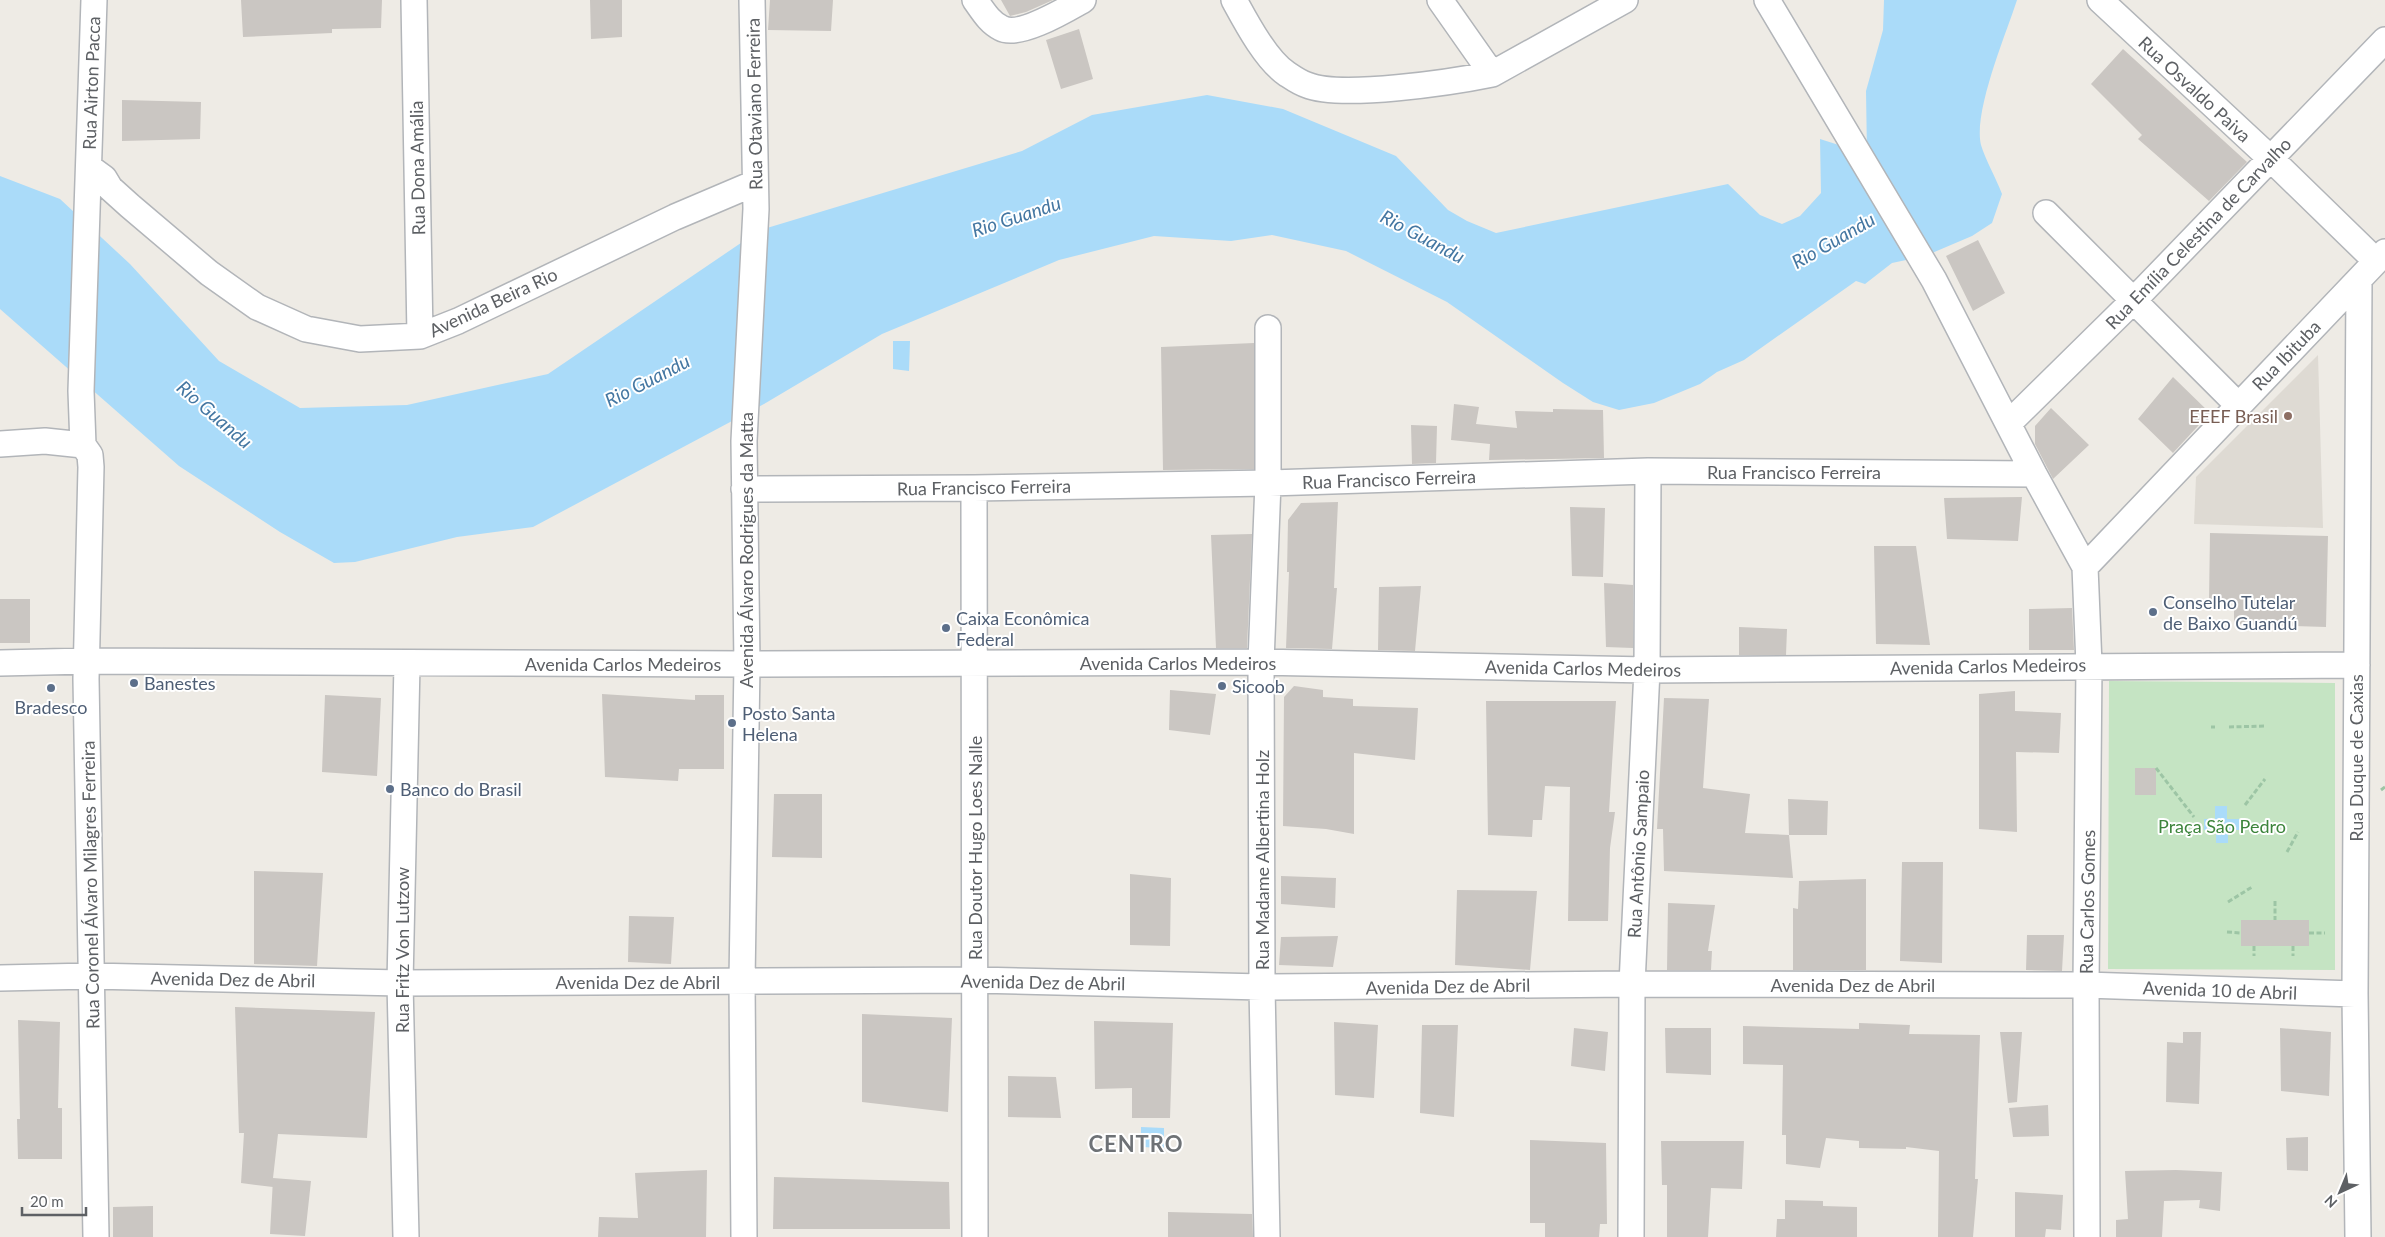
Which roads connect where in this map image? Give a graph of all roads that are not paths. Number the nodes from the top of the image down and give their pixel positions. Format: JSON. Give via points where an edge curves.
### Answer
{"nodes":[{"id":1,"x":94,"y":0,"type":"edge"},
{"id":2,"x":414,"y":0,"type":"edge"},
{"id":3,"x":752,"y":0,"type":"edge"},
{"id":4,"x":975,"y":0,"type":"edge"},
{"id":5,"x":1083,"y":0,"type":"edge"},
{"id":6,"x":1234,"y":0,"type":"edge"},
{"id":7,"x":1440,"y":0,"type":"edge"},
{"id":8,"x":1625,"y":0,"type":"edge"},
{"id":9,"x":1767,"y":0,"type":"edge"},
{"id":10,"x":2100,"y":0,"type":"edge"},
{"id":11,"x":2385,"y":40,"type":"edge"},
{"id":12,"x":1492,"y":74,"type":"junction"},
{"id":13,"x":2270,"y":158,"type":"junction"},
{"id":14,"x":89,"y":166,"type":"junction"},
{"id":15,"x":756,"y":183,"type":"junction"},
{"id":16,"x":756,"y":209,"type":"joint"},
{"id":17,"x":2046,"y":213,"type":"dead end"},
{"id":18,"x":2381,"y":257,"type":"edge"},
{"id":19,"x":2359,"y":280,"type":"junction"},
{"id":20,"x":2134,"y":300,"type":"junction"},
{"id":21,"x":1268,"y":328,"type":"dead end"},
{"id":22,"x":420,"y":336,"type":"junction"},
{"id":23,"x":81,"y":391,"type":"joint"},
{"id":24,"x":2238,"y":405,"type":"junction"},
{"id":25,"x":2009,"y":423,"type":"junction"},
{"id":26,"x":0,"y":444,"type":"edge"},
{"id":27,"x":83,"y":445,"type":"junction"},
{"id":28,"x":1648,"y":471,"type":"junction"},
{"id":29,"x":2034,"y":474,"type":"junction"},
{"id":30,"x":1268,"y":483,"type":"junction"},
{"id":31,"x":974,"y":488,"type":"junction"},
{"id":32,"x":744,"y":489,"type":"junction"},
{"id":33,"x":2085,"y":567,"type":"junction"},
{"id":34,"x":87,"y":661,"type":"junction"},
{"id":35,"x":973,"y":662,"type":"junction"},
{"id":36,"x":1261,"y":662,"type":"junction"},
{"id":37,"x":0,"y":663,"type":"edge"},
{"id":38,"x":407,"y":664,"type":"junction"},
{"id":39,"x":747,"y":664,"type":"junction"},
{"id":40,"x":2089,"y":665,"type":"junction"},
{"id":41,"x":2357,"y":665,"type":"junction"},
{"id":42,"x":1647,"y":670,"type":"junction"},
{"id":43,"x":91,"y":976,"type":"junction"},
{"id":44,"x":0,"y":978,"type":"edge"},
{"id":45,"x":976,"y":980,"type":"junction"},
{"id":46,"x":742,"y":981,"type":"junction"},
{"id":47,"x":400,"y":983,"type":"junction"},
{"id":48,"x":1632,"y":984,"type":"junction"},
{"id":49,"x":2086,"y":985,"type":"junction"},
{"id":50,"x":1262,"y":987,"type":"junction"},
{"id":51,"x":2355,"y":994,"type":"junction"},
{"id":52,"x":96,"y":1237,"type":"edge"},
{"id":53,"x":406,"y":1237,"type":"edge"},
{"id":54,"x":744,"y":1237,"type":"edge"},
{"id":55,"x":975,"y":1237,"type":"edge"},
{"id":56,"x":1267,"y":1237,"type":"edge"},
{"id":57,"x":1631,"y":1237,"type":"edge"},
{"id":58,"x":2087,"y":1237,"type":"edge"},
{"id":59,"x":2358,"y":1237,"type":"edge"}],
"edges":[{"from":1,"to":14,"type":"street","name":"Rua Airton Pacca"},
{"from":2,"to":22,"type":"street","name":"Rua Dona Amália"},
{"from":3,"to":15,"type":"street","name":"Rua Otaviano Ferreira"},
{"from":4,"to":5,"type":"street","via":[[990,21],[1003,30],[1019,29],[1044,20]]},
{"from":6,"to":12,"type":"street","via":[[1270,58],[1285,73],[1308,86],[1353,90]]},
{"from":7,"to":12,"type":"street"},
{"from":8,"to":12,"type":"street"},
{"from":9,"to":25,"type":"street","via":[[1934,280]]},
{"from":10,"to":13,"type":"street","name":"Rua Osvaldo Paiva"},
{"from":11,"to":13,"type":"street","name":"Rua Emília Celestina de Carvalho"},
{"from":13,"to":18,"type":"street","name":"Rua Osvaldo Paiva"},
{"from":13,"to":20,"type":"street","name":"Rua Emília Celestina de Carvalho"},
{"from":14,"to":22,"type":"street","name":"Avenida Beira Rio","via":[[130,206],[257,307],[306,329],[360,339]]},
{"from":14,"to":23,"type":"street","name":"Rua Airton Pacca"},
{"from":15,"to":16,"type":"street","name":"Rua Otaviano Ferreira"},
{"from":15,"to":22,"type":"street","name":"Avenida Beira Rio","via":[[675,217]]},
{"from":16,"to":32,"type":"street","name":"Avenida Álvaro Rodrigues da Matta"},
{"from":17,"to":20,"type":"street"},
{"from":18,"to":19,"type":"street","name":"Rua Ibituba"},
{"from":19,"to":24,"type":"street","name":"Rua Ibituba"},
{"from":19,"to":41,"type":"street","name":"Rua Duque de Caxias"},
{"from":20,"to":24,"type":"street"},
{"from":20,"to":25,"type":"street","name":"Rua Emília Celestina de Carvalho"},
{"from":21,"to":30,"type":"street","name":"Rua Madame Albertina Holz"},
{"from":23,"to":27,"type":"street","name":"Rua Coronel Álvaro Milagres Ferreira"},
{"from":24,"to":33,"type":"street","name":"Rua Ibituba"},
{"from":25,"to":29,"type":"street"},
{"from":26,"to":27,"type":"street","via":[[45,441]]},
{"from":27,"to":34,"type":"street","name":"Rua Coronel Álvaro Milagres Ferreira","via":[[90,454],[91,468]]},
{"from":28,"to":29,"type":"street","name":"Rua Francisco Ferreira"},
{"from":28,"to":30,"type":"street","name":"Rua Francisco Ferreira"},
{"from":28,"to":42,"type":"street","name":"Rua Antônio Sampaio"},
{"from":29,"to":33,"type":"street"},
{"from":30,"to":31,"type":"street","name":"Rua Francisco Ferreira"},
{"from":30,"to":36,"type":"street","name":"Rua Madame Albertina Holz"},
{"from":31,"to":32,"type":"street","name":"Rua Francisco Ferreira"},
{"from":31,"to":35,"type":"street","name":"Rua Doutor Hugo Loes Nalle"},
{"from":32,"to":39,"type":"street","name":"Avenida Álvaro Rodrigues da Matta"},
{"from":33,"to":40,"type":"street","name":"Rua Carlos Gomes"},
{"from":34,"to":37,"type":"street","name":"Avenida Carlos Medeiros"},
{"from":34,"to":38,"type":"street","name":"Avenida Carlos Medeiros"},
{"from":34,"to":43,"type":"street","name":"Rua Coronel Álvaro Milagres Ferreira"},
{"from":35,"to":36,"type":"street","name":"Avenida Carlos Medeiros"},
{"from":35,"to":39,"type":"street","name":"Avenida Carlos Medeiros"},
{"from":35,"to":45,"type":"street","name":"Rua Doutor Hugo Loes Nalle"},
{"from":36,"to":42,"type":"street","name":"Avenida Carlos Medeiros"},
{"from":36,"to":50,"type":"street","name":"Rua Madame Albertina Holz"},
{"from":38,"to":39,"type":"street","name":"Avenida Carlos Medeiros"},
{"from":38,"to":47,"type":"street","name":"Rua Fritz Von Lutzow"},
{"from":39,"to":46,"type":"street","name":"Avenida Álvaro Rodrigues da Matta"},
{"from":40,"to":41,"type":"street","name":"Avenida Carlos Medeiros"},
{"from":40,"to":42,"type":"street","name":"Avenida Carlos Medeiros"},
{"from":40,"to":49,"type":"street","name":"Rua Carlos Gomes"},
{"from":41,"to":51,"type":"street","name":"Rua Duque de Caxias"},
{"from":42,"to":48,"type":"street","name":"Rua Antônio Sampaio"},
{"from":43,"to":44,"type":"street","name":"Avenida Dez de Abril"},
{"from":43,"to":47,"type":"street","name":"Avenida Dez de Abril"},
{"from":43,"to":52,"type":"street","name":"Rua Coronel Álvaro Milagres Ferreira"},
{"from":45,"to":46,"type":"street","name":"Avenida Dez de Abril"},
{"from":45,"to":50,"type":"street","name":"Avenida Dez de Abril"},
{"from":45,"to":55,"type":"street","name":"Rua Doutor Hugo Loes Nalle"},
{"from":46,"to":47,"type":"street","name":"Avenida Dez de Abril"},
{"from":46,"to":54,"type":"street","name":"Avenida Álvaro Rodrigues da Matta"},
{"from":47,"to":53,"type":"street","name":"Rua Fritz Von Lutzow"},
{"from":48,"to":49,"type":"street","name":"Avenida Dez de Abril"},
{"from":48,"to":50,"type":"street","name":"Avenida Dez de Abril"},
{"from":48,"to":57,"type":"street","name":"Rua Antônio Sampaio"},
{"from":49,"to":51,"type":"street","name":"Avenida 10 de Abril"},
{"from":49,"to":58,"type":"street","name":"Rua Carlos Gomes"},
{"from":50,"to":56,"type":"street","name":"Rua Madame Albertina Holz"},
{"from":51,"to":59,"type":"street","name":"Rua Duque de Caxias"}]}
